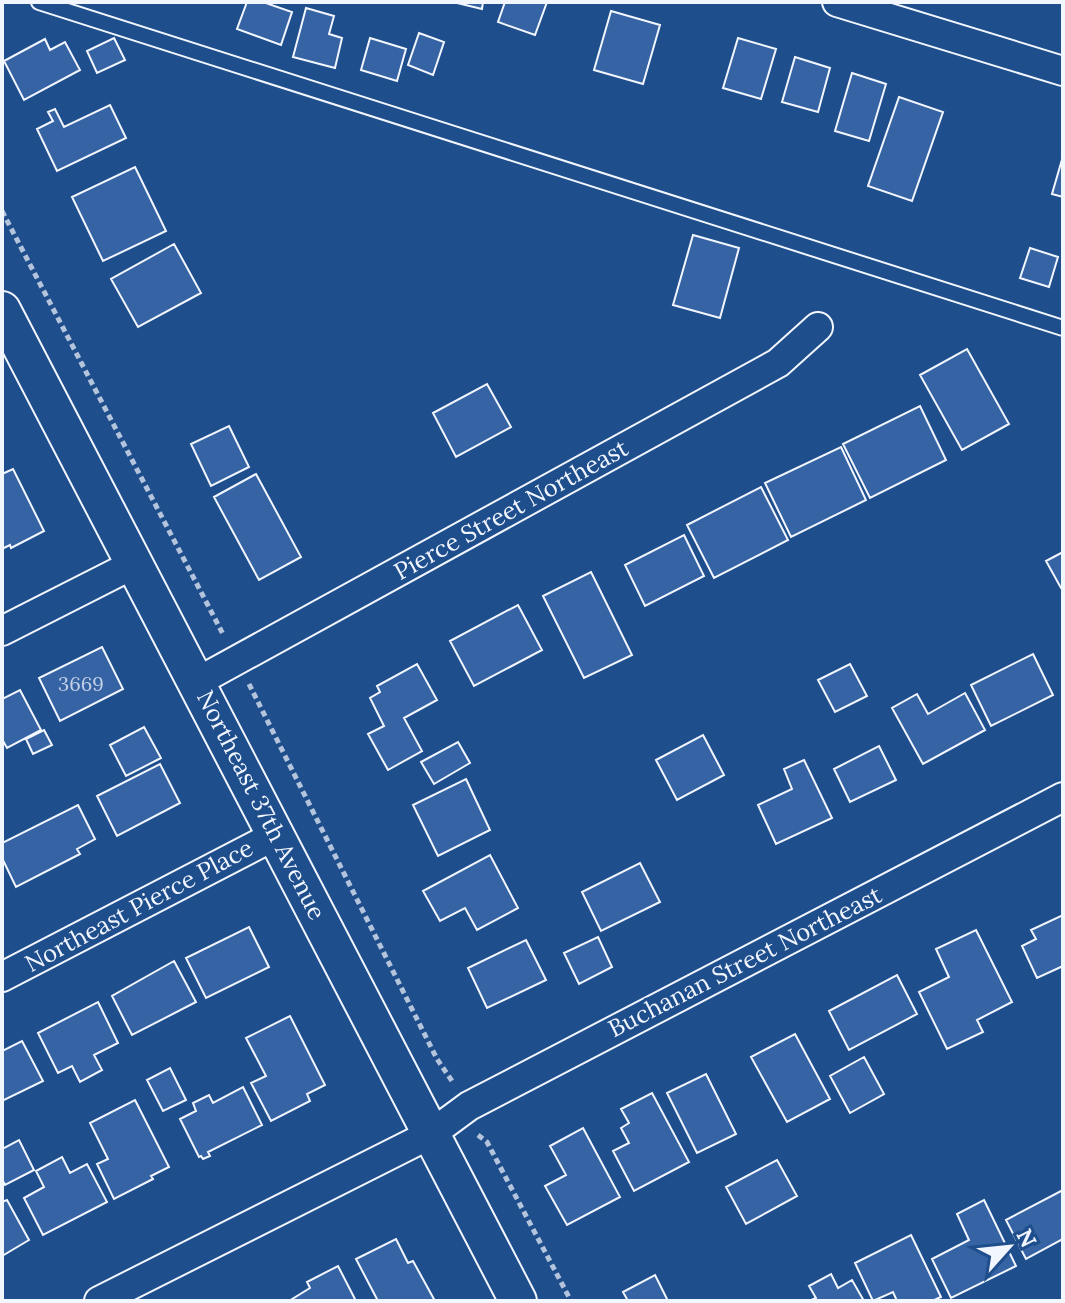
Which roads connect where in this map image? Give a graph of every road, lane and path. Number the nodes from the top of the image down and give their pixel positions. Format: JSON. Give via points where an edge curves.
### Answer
{"nodes":[{"id":1,"x":39,"y":2,"type":"edge"},
{"id":2,"x":837,"y":2,"type":"edge"},
{"id":3,"x":1063,"y":71,"type":"edge"},
{"id":4,"x":2,"y":211,"type":"edge"},
{"id":5,"x":2,"y":310,"type":"edge"},
{"id":6,"x":818,"y":327,"type":"dead end"},
{"id":7,"x":1063,"y":328,"type":"edge"},
{"id":8,"x":136,"y":563,"type":"junction"},
{"id":9,"x":216,"y":621,"type":"dead end"},
{"id":10,"x":2,"y":631,"type":"edge"},
{"id":11,"x":245,"y":675,"type":"dead end"},
{"id":12,"x":197,"y":682,"type":"junction"},
{"id":13,"x":1063,"y":797,"type":"edge"},
{"id":14,"x":276,"y":835,"type":"junction"},
{"id":15,"x":2,"y":977,"type":"edge"},
{"id":16,"x":437,"y":1059,"type":"dead end"},
{"id":17,"x":473,"y":1131,"type":"dead end"},
{"id":18,"x":431,"y":1134,"type":"junction"},
{"id":19,"x":99,"y":1301,"type":"edge"},
{"id":20,"x":518,"y":1301,"type":"edge"},
{"id":21,"x":571,"y":1301,"type":"edge"}],
"edges":[{"from":1,"to":7,"type":"lane"},
{"from":2,"to":3,"type":"street"},
{"from":4,"to":9,"type":"path"},
{"from":5,"to":8,"type":"street","name":"Northeast 37th Avenue"},
{"from":6,"to":12,"type":"street","name":"Pierce Street Northeast","via":[[778,363]]},
{"from":8,"to":10,"type":"street"},
{"from":8,"to":12,"type":"street","name":"Northeast 37th Avenue"},
{"from":11,"to":16,"type":"path"},
{"from":12,"to":14,"type":"street","name":"Northeast 37th Avenue"},
{"from":13,"to":18,"type":"street","name":"Buchanan Street Northeast","via":[[469,1106]]},
{"from":14,"to":15,"type":"street","name":"Northeast Pierce Place"},
{"from":14,"to":18,"type":"street","name":"Northeast 37th Avenue"},
{"from":17,"to":21,"type":"path","via":[[487,1142]]},
{"from":18,"to":19,"type":"street","name":"Buchanan Street Northeast"},
{"from":18,"to":20,"type":"street","name":"Northeast 37th Avenue"}]}
